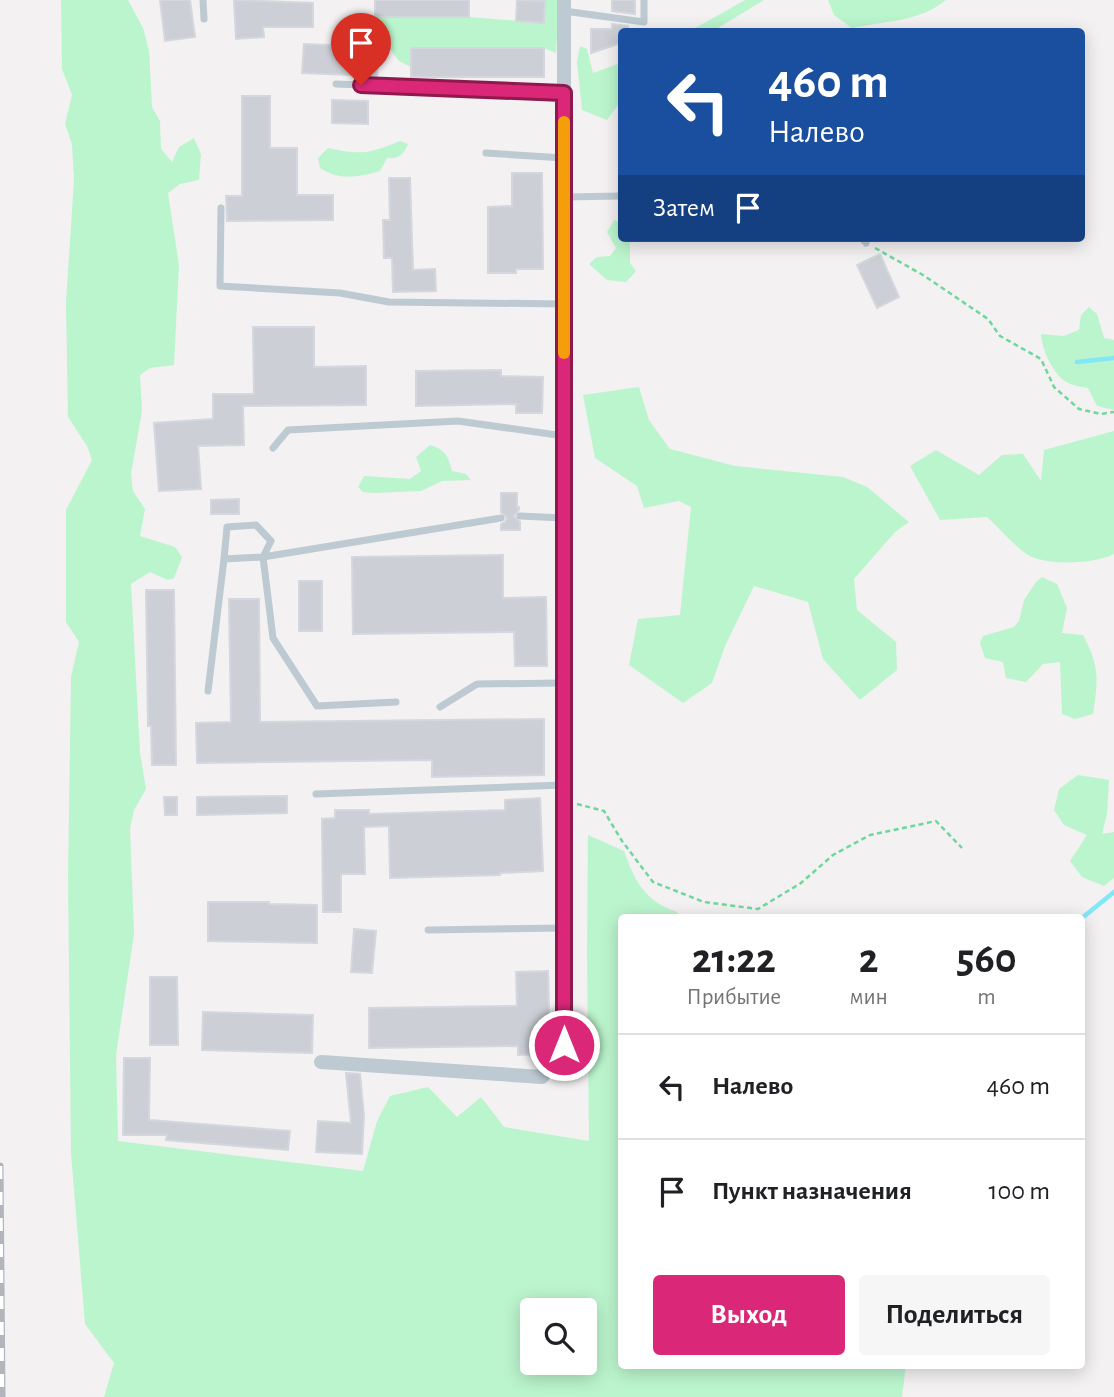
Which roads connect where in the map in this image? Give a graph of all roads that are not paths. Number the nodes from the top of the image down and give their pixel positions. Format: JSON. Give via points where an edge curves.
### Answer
{"nodes":[{"id":1,"x":203,"y":0,"type":"edge"},
{"id":2,"x":644,"y":0,"type":"edge"},
{"id":3,"x":564,"y":6,"type":"edge"},
{"id":4,"x":204,"y":19,"type":"dead end"},
{"id":5,"x":336,"y":84,"type":"dead end"},
{"id":6,"x":564,"y":93,"type":"junction"},
{"id":7,"x":486,"y":153,"type":"dead end"},
{"id":8,"x":564,"y":158,"type":"junction"},
{"id":9,"x":618,"y":196,"type":"edge"},
{"id":10,"x":564,"y":197,"type":"junction"},
{"id":11,"x":221,"y":208,"type":"dead end"},
{"id":12,"x":564,"y":304,"type":"junction"},
{"id":13,"x":564,"y":436,"type":"junction"},
{"id":14,"x":273,"y":447,"type":"dead end"},
{"id":15,"x":520,"y":516,"type":"dead end"},
{"id":16,"x":501,"y":518,"type":"dead end"},
{"id":17,"x":564,"y":518,"type":"junction"},
{"id":18,"x":263,"y":557,"type":"junction"},
{"id":19,"x":224,"y":559,"type":"junction"},
{"id":20,"x":564,"y":684,"type":"junction"},
{"id":21,"x":208,"y":691,"type":"dead end"},
{"id":22,"x":396,"y":702,"type":"dead end"},
{"id":23,"x":440,"y":707,"type":"dead end"},
{"id":24,"x":564,"y":785,"type":"junction"},
{"id":25,"x":316,"y":794,"type":"dead end"},
{"id":26,"x":564,"y":928,"type":"junction"},
{"id":27,"x":428,"y":930,"type":"dead end"},
{"id":28,"x":321,"y":1062,"type":"dead end"}],
"edges":[{"from":1,"to":4,"type":"lane"},
{"from":2,"to":3,"type":"lane","via":[[644,22]]},
{"from":3,"to":6,"type":"street"},
{"from":5,"to":6,"type":"lane"},
{"from":6,"to":8,"type":"street"},
{"from":7,"to":8,"type":"lane"},
{"from":8,"to":10,"type":"street"},
{"from":9,"to":10,"type":"lane"},
{"from":10,"to":12,"type":"street"},
{"from":11,"to":12,"type":"lane","via":[[220,286],[340,293],[390,302]]},
{"from":12,"to":13,"type":"street"},
{"from":13,"to":14,"type":"lane","via":[[458,421],[288,430]]},
{"from":13,"to":17,"type":"street"},
{"from":15,"to":17,"type":"lane"},
{"from":16,"to":18,"type":"lane"},
{"from":17,"to":20,"type":"street"},
{"from":18,"to":19,"type":"lane"},
{"from":18,"to":19,"type":"lane","via":[[271,541],[256,525],[227,527]]},
{"from":18,"to":22,"type":"lane","via":[[273,638],[317,706]]},
{"from":19,"to":21,"type":"lane"},
{"from":20,"to":23,"type":"lane","via":[[477,684]]},
{"from":20,"to":24,"type":"street"},
{"from":24,"to":25,"type":"lane"},
{"from":24,"to":26,"type":"street"},
{"from":26,"to":27,"type":"lane"},
{"from":26,"to":28,"type":"street","via":[[564,1045],[542,1077]]}]}
